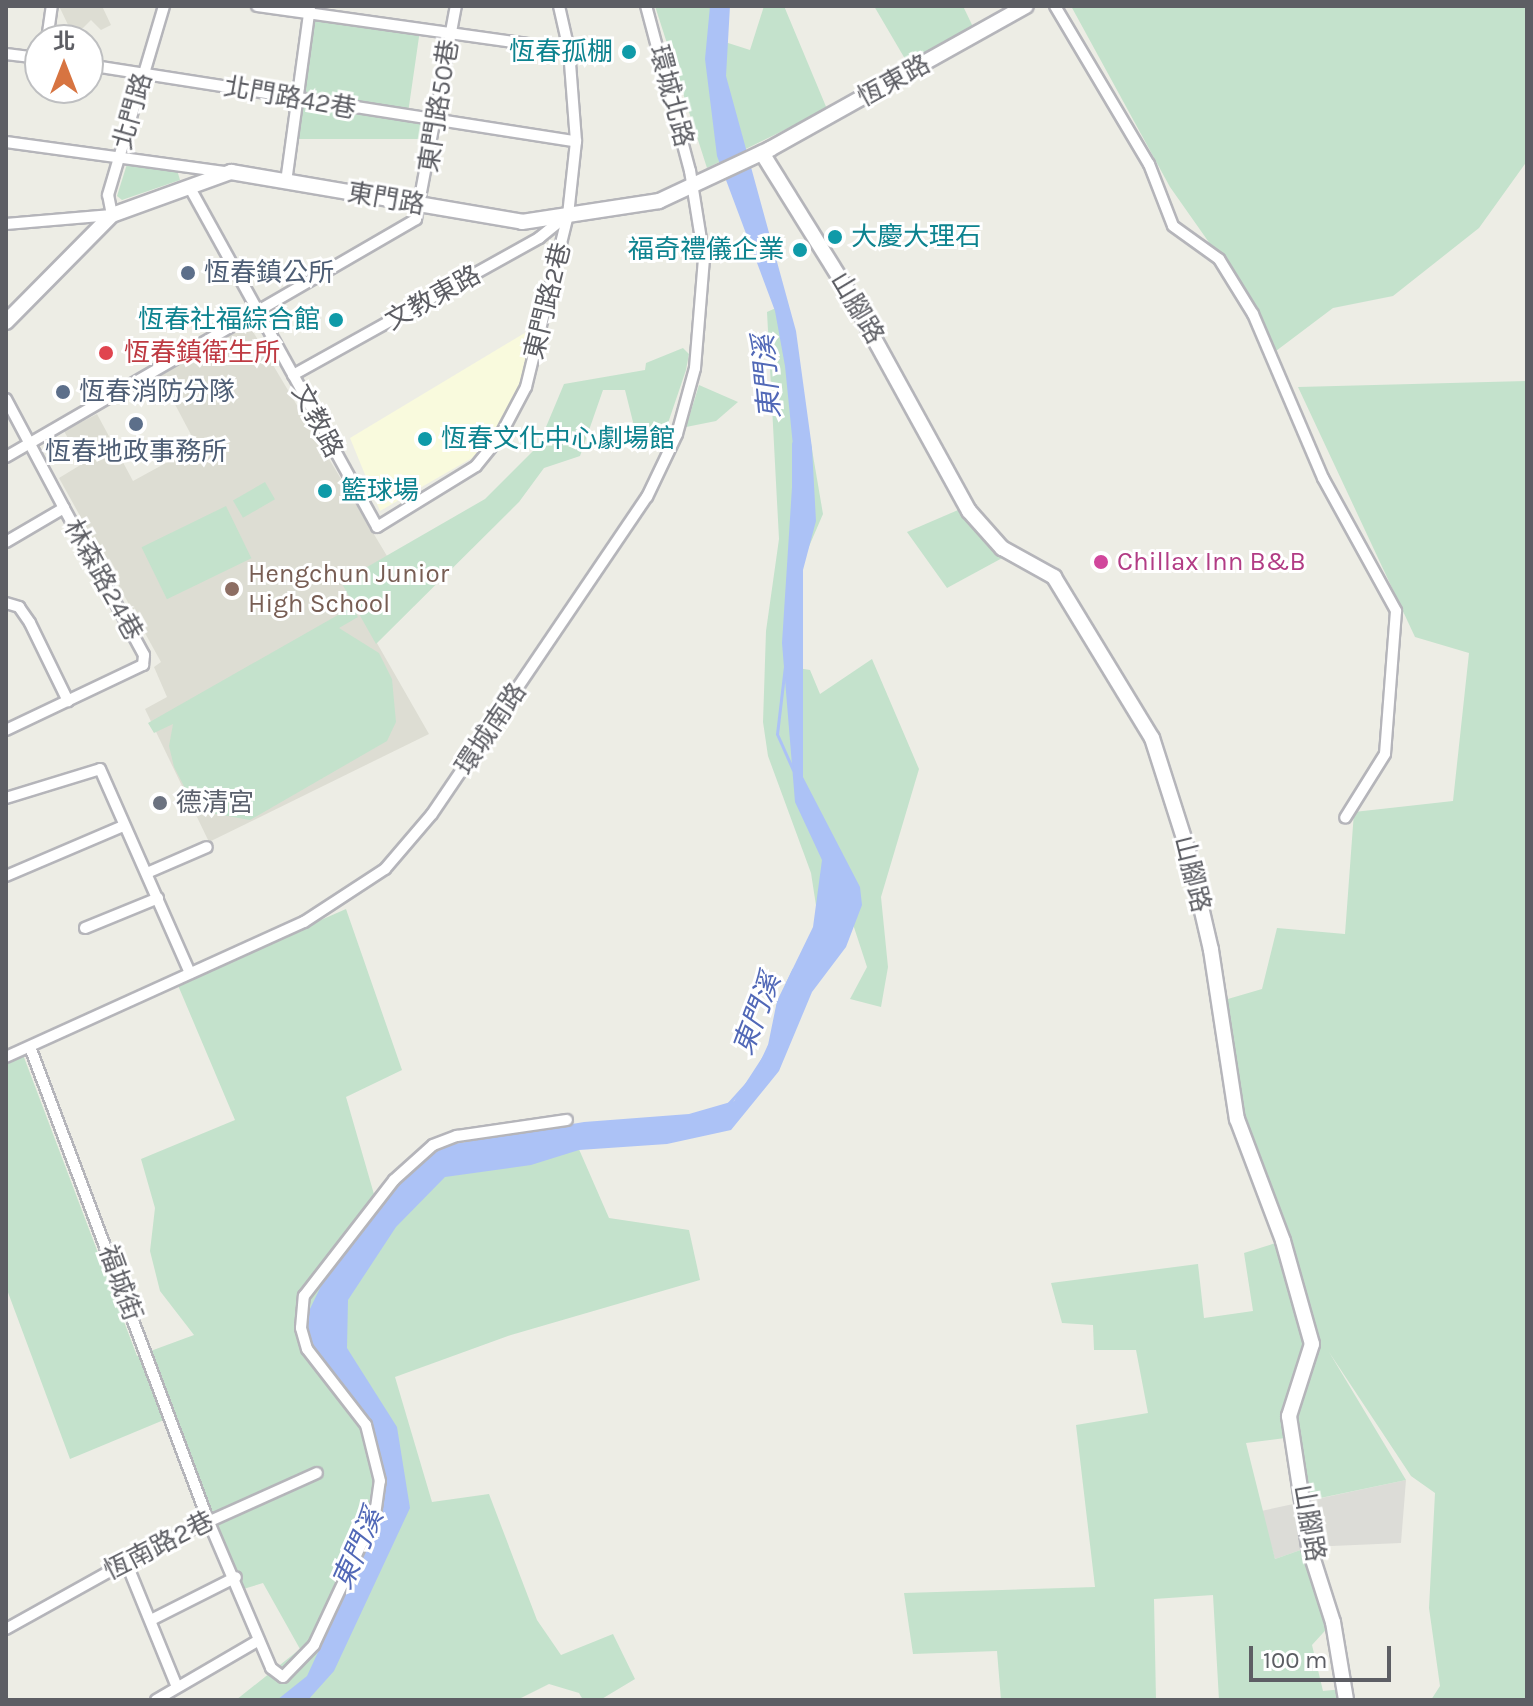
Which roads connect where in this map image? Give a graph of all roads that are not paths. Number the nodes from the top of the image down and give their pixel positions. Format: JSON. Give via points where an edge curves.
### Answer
{"nodes":[{"id":1,"x":164,"y":6,"type":"edge"},
{"id":2,"x":257,"y":6,"type":"edge"},
{"id":3,"x":456,"y":6,"type":"edge"},
{"id":4,"x":559,"y":6,"type":"edge"},
{"id":5,"x":646,"y":6,"type":"edge"},
{"id":6,"x":1026,"y":6,"type":"edge"},
{"id":7,"x":1055,"y":6,"type":"edge"},
{"id":8,"x":310,"y":10,"type":"edge"},
{"id":9,"x":451,"y":31,"type":"junction"},
{"id":10,"x":569,"y":50,"type":"junction"},
{"id":11,"x":104,"y":67,"type":"edge"},
{"id":12,"x":143,"y":72,"type":"junction"},
{"id":13,"x":296,"y":101,"type":"junction"},
{"id":14,"x":437,"y":120,"type":"junction"},
{"id":15,"x":576,"y":141,"type":"junction"},
{"id":16,"x":6,"y":142,"type":"edge"},
{"id":17,"x":121,"y":155,"type":"junction"},
{"id":18,"x":758,"y":155,"type":"junction"},
{"id":19,"x":231,"y":172,"type":"junction"},
{"id":20,"x":286,"y":182,"type":"junction"},
{"id":21,"x":693,"y":187,"type":"junction"},
{"id":22,"x":190,"y":188,"type":"junction"},
{"id":23,"x":422,"y":205,"type":"junction"},
{"id":24,"x":112,"y":215,"type":"junction"},
{"id":25,"x":568,"y":215,"type":"junction"},
{"id":26,"x":6,"y":224,"type":"edge"},
{"id":27,"x":259,"y":312,"type":"junction"},
{"id":28,"x":6,"y":322,"type":"edge"},
{"id":29,"x":293,"y":375,"type":"junction"},
{"id":30,"x":6,"y":399,"type":"edge"},
{"id":31,"x":30,"y":444,"type":"junction"},
{"id":32,"x":6,"y":457,"type":"edge"},
{"id":33,"x":64,"y":508,"type":"junction"},
{"id":34,"x":377,"y":527,"type":"joint"},
{"id":35,"x":6,"y":542,"type":"edge"},
{"id":36,"x":6,"y":603,"type":"edge"},
{"id":37,"x":68,"y":701,"type":"junction"},
{"id":38,"x":6,"y":730,"type":"edge"},
{"id":39,"x":6,"y":798,"type":"edge"},
{"id":40,"x":1345,"y":818,"type":"dead end"},
{"id":41,"x":123,"y":826,"type":"junction"},
{"id":42,"x":207,"y":847,"type":"dead end"},
{"id":43,"x":147,"y":873,"type":"junction"},
{"id":44,"x":6,"y":876,"type":"edge"},
{"id":45,"x":158,"y":898,"type":"junction"},
{"id":46,"x":85,"y":928,"type":"dead end"},
{"id":47,"x":190,"y":973,"type":"junction"},
{"id":48,"x":30,"y":1047,"type":"junction"},
{"id":49,"x":6,"y":1057,"type":"edge"},
{"id":50,"x":567,"y":1120,"type":"dead end"},
{"id":51,"x":317,"y":1473,"type":"dead end"},
{"id":52,"x":208,"y":1520,"type":"junction"},
{"id":53,"x":126,"y":1562,"type":"junction"},
{"id":54,"x":236,"y":1577,"type":"junction"},
{"id":55,"x":151,"y":1620,"type":"junction"},
{"id":56,"x":6,"y":1629,"type":"edge"},
{"id":57,"x":259,"y":1640,"type":"junction"},
{"id":58,"x":177,"y":1687,"type":"junction"},
{"id":59,"x":156,"y":1700,"type":"edge"},
{"id":60,"x":1346,"y":1700,"type":"edge"}],
"edges":[{"from":1,"to":12,"type":"street","name":"北門路"},
{"from":2,"to":8,"type":"street"},
{"from":3,"to":9,"type":"street","name":"東門路50巷"},
{"from":4,"to":10,"type":"street","name":"東門路2巷"},
{"from":5,"to":21,"type":"street","name":"環城北路"},
{"from":6,"to":18,"type":"street","name":"恆東路"},
{"from":7,"to":40,"type":"street","via":[[1149,164],[1173,226],[1219,259],[1253,314],[1323,478],[1396,611],[1385,754]]},
{"from":8,"to":9,"type":"street"},
{"from":8,"to":13,"type":"street"},
{"from":9,"to":10,"type":"street"},
{"from":9,"to":14,"type":"street","name":"東門路50巷"},
{"from":10,"to":15,"type":"street","name":"東門路2巷"},
{"from":11,"to":12,"type":"street","name":"北門路42巷"},
{"from":12,"to":13,"type":"street","name":"北門路42巷"},
{"from":12,"to":17,"type":"street","name":"北門路"},
{"from":13,"to":14,"type":"street","name":"北門路42巷"},
{"from":13,"to":20,"type":"street"},
{"from":14,"to":15,"type":"street","name":"北門路42巷"},
{"from":14,"to":23,"type":"street","name":"東門路50巷"},
{"from":15,"to":25,"type":"street","name":"東門路2巷"},
{"from":16,"to":17,"type":"street"},
{"from":17,"to":19,"type":"street"},
{"from":17,"to":24,"type":"street","name":"北門路","via":[[108,195]]},
{"from":18,"to":21,"type":"street","name":"東門路"},
{"from":18,"to":60,"type":"street","name":"山腳路","via":[[848,291],[969,511],[1002,548],[1054,577],[1152,738],[1188,851],[1211,950],[1237,1119],[1283,1241],[1312,1344],[1289,1416],[1309,1547],[1333,1622]]},
{"from":19,"to":20,"type":"street","name":"東門路"},
{"from":19,"to":22,"type":"street"},
{"from":20,"to":23,"type":"street","name":"東門路"},
{"from":21,"to":25,"type":"street","name":"東門路","via":[[659,201]]},
{"from":21,"to":47,"type":"street","name":"環城南路","via":[[704,258],[699,347],[677,434],[647,497],[432,814],[385,869],[304,922]]},
{"from":22,"to":24,"type":"street"},
{"from":22,"to":27,"type":"street","name":"文教路"},
{"from":23,"to":25,"type":"street","name":"東門路","via":[[522,222]]},
{"from":23,"to":27,"type":"street","via":[[416,219]]},
{"from":24,"to":26,"type":"street"},
{"from":24,"to":28,"type":"street"},
{"from":25,"to":29,"type":"street","name":"文教東路","via":[[516,251]]},
{"from":25,"to":34,"type":"street","name":"東門路2巷","via":[[526,387],[499,438],[476,466]]},
{"from":27,"to":29,"type":"street","name":"文教路"},
{"from":27,"to":31,"type":"street"},
{"from":29,"to":34,"type":"street","name":"文教路"},
{"from":30,"to":31,"type":"street"},
{"from":31,"to":32,"type":"street"},
{"from":31,"to":33,"type":"street"},
{"from":33,"to":35,"type":"street"},
{"from":33,"to":37,"type":"street","name":"林森路24巷","via":[[144,655],[143,665]]},
{"from":36,"to":37,"type":"street","via":[[19,607],[30,623]]},
{"from":37,"to":38,"type":"street"},
{"from":39,"to":41,"type":"street","via":[[100,769]]},
{"from":41,"to":43,"type":"street"},
{"from":41,"to":44,"type":"street"},
{"from":42,"to":43,"type":"street"},
{"from":43,"to":45,"type":"street"},
{"from":45,"to":46,"type":"street"},
{"from":45,"to":47,"type":"street"},
{"from":47,"to":48,"type":"street","name":"環城南路"},
{"from":48,"to":49,"type":"street","name":"環城南路"},
{"from":48,"to":52,"type":"street","name":"福城街"},
{"from":50,"to":57,"type":"street","name":"福城街","via":[[457,1136],[433,1145],[394,1180],[304,1296],[301,1328],[307,1349],[366,1425],[379,1497],[363,1541],[300,1665],[291,1674],[277,1675]]},
{"from":51,"to":52,"type":"street","name":"恆南路2巷"},
{"from":52,"to":53,"type":"street","name":"恆南路2巷"},
{"from":52,"to":54,"type":"street","name":"福城街"},
{"from":53,"to":55,"type":"street"},
{"from":53,"to":56,"type":"street","name":"恆南路2巷"},
{"from":54,"to":55,"type":"street"},
{"from":54,"to":57,"type":"street","name":"福城街"},
{"from":55,"to":58,"type":"street"},
{"from":57,"to":58,"type":"street"},
{"from":58,"to":59,"type":"street"}]}
